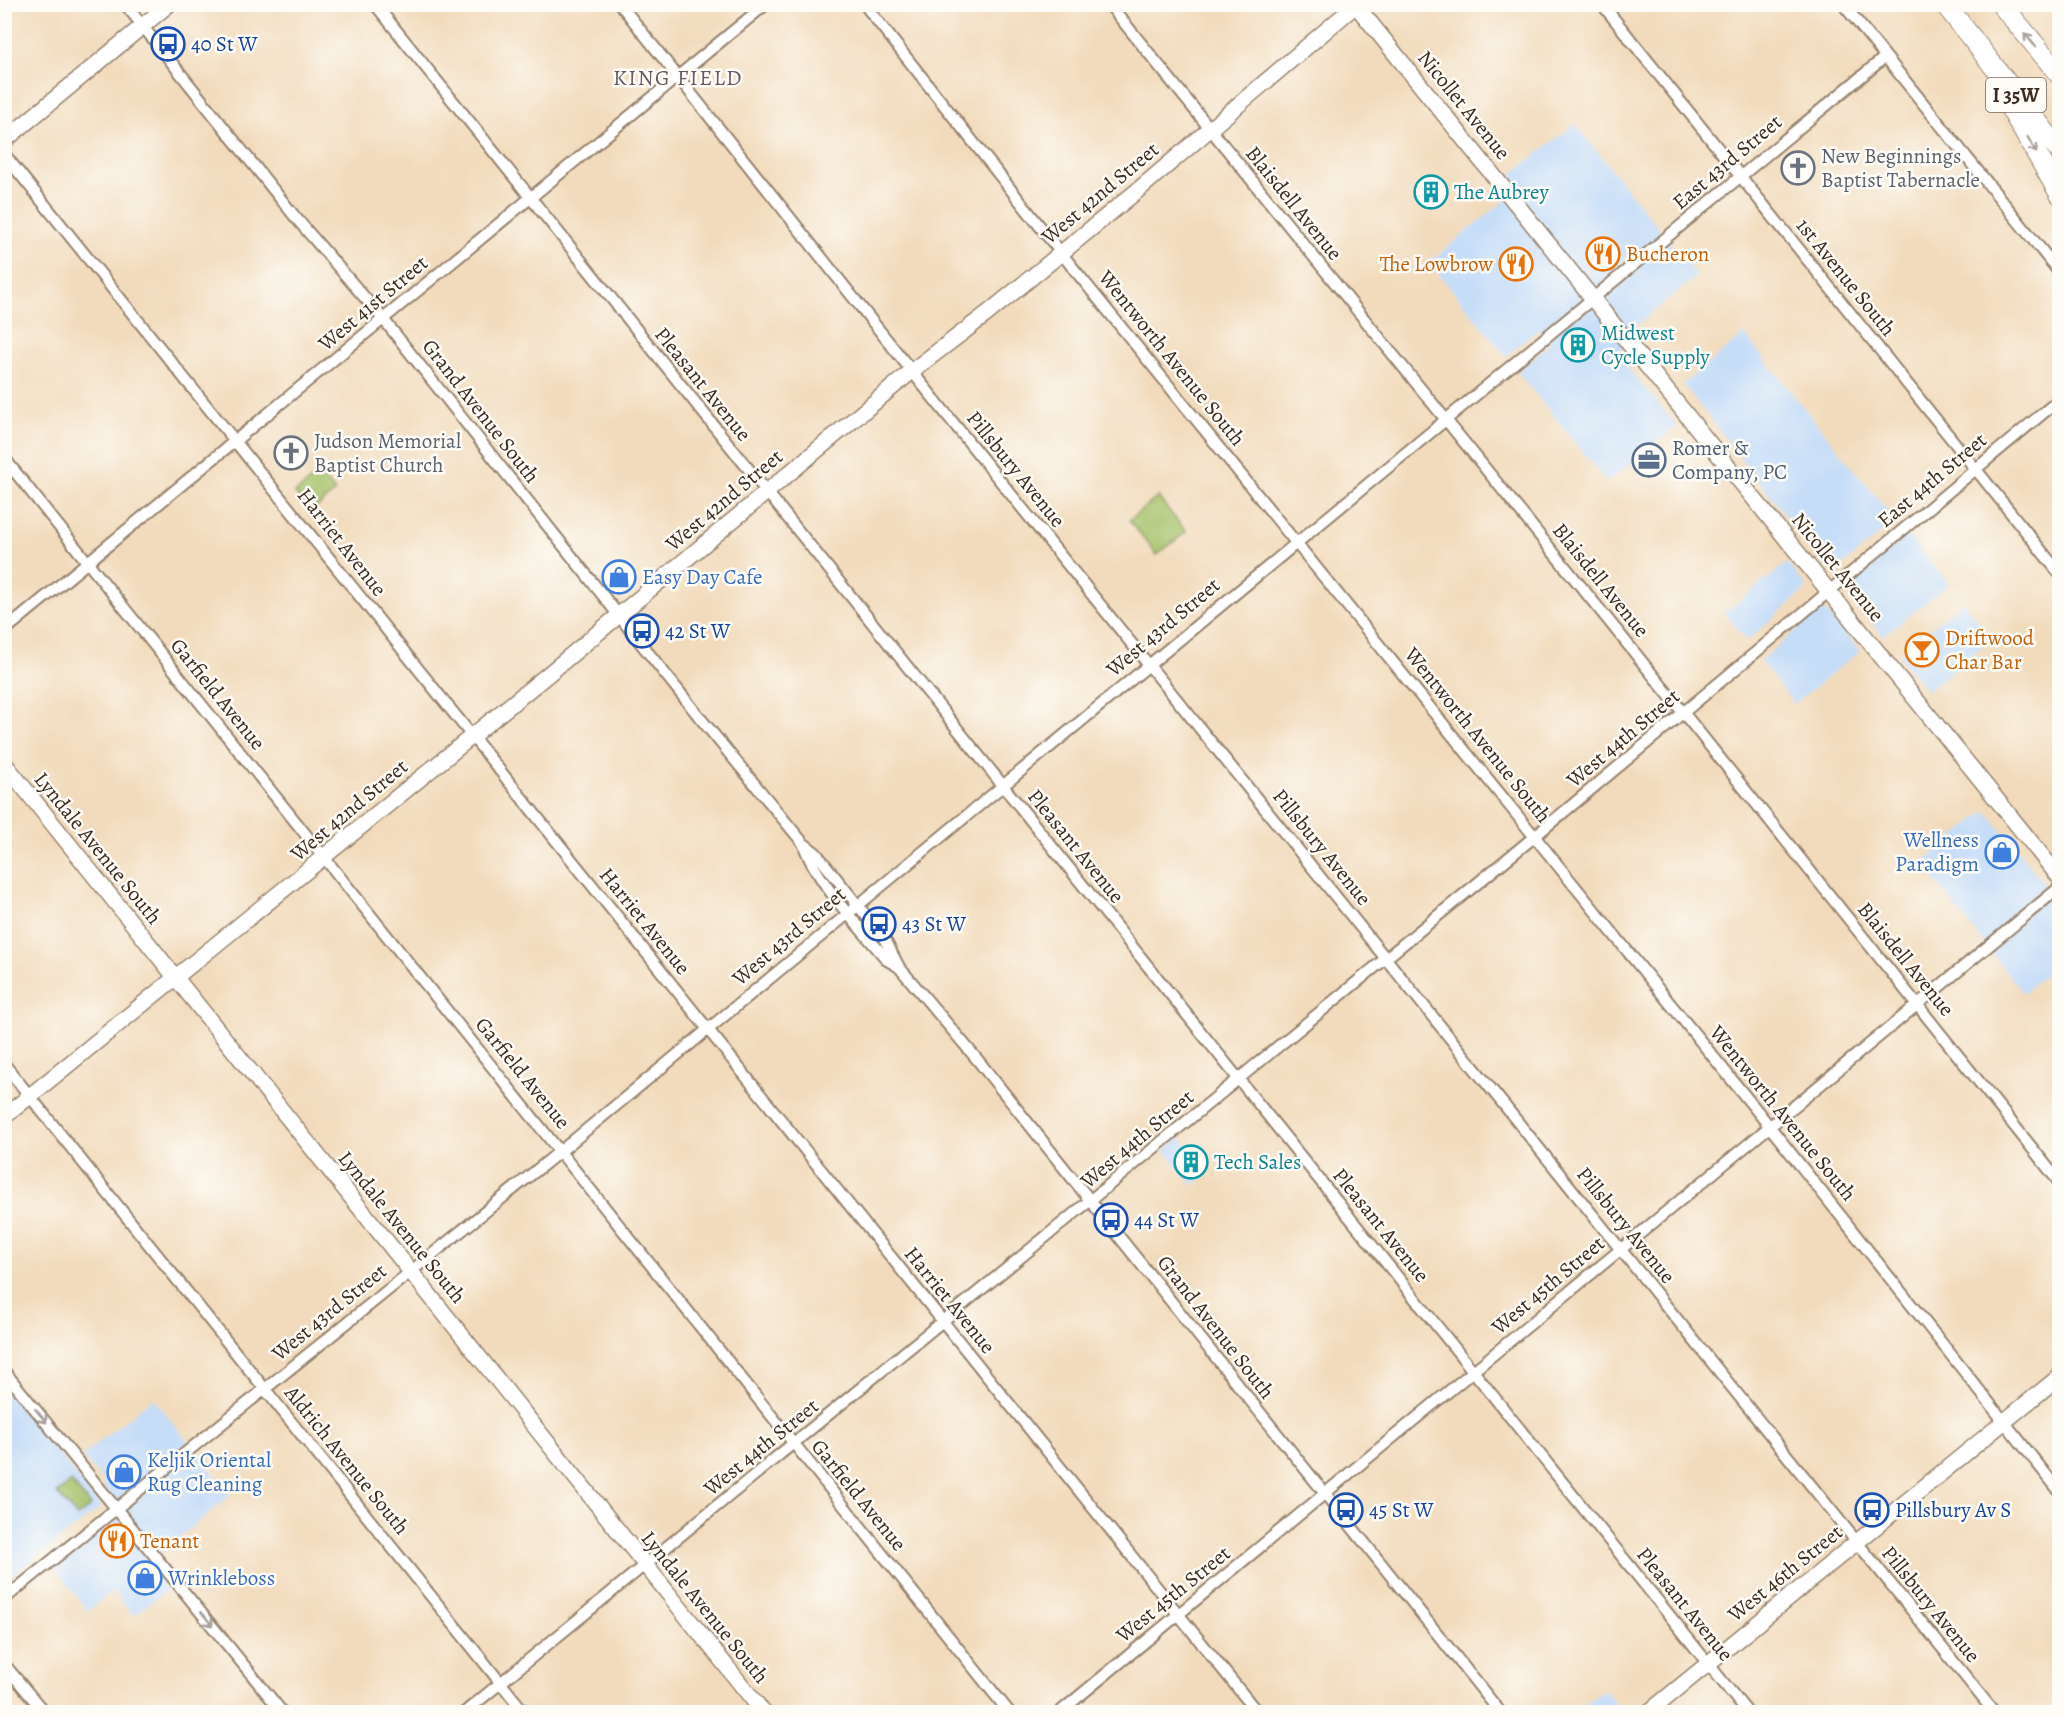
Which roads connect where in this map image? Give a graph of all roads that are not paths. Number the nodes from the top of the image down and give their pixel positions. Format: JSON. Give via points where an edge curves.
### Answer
{"nodes":[{"id":1,"x":125,"y":4,"type":"edge"},
{"id":2,"x":169,"y":4,"type":"edge"},
{"id":3,"x":375,"y":4,"type":"edge"},
{"id":4,"x":620,"y":4,"type":"edge"},
{"id":5,"x":766,"y":4,"type":"edge"},
{"id":6,"x":864,"y":4,"type":"edge"},
{"id":7,"x":1109,"y":4,"type":"edge"},
{"id":8,"x":1602,"y":4,"type":"edge"},
{"id":9,"x":1843,"y":4,"type":"edge"},
{"id":10,"x":1945,"y":4,"type":"edge"},
{"id":11,"x":2001,"y":4,"type":"edge"},
{"id":12,"x":1356,"y":5,"type":"edge"},
{"id":13,"x":142,"y":26,"type":"junction"},
{"id":14,"x":1972,"y":39,"type":"junction"},
{"id":15,"x":1885,"y":57,"type":"junction"},
{"id":16,"x":2060,"y":75,"type":"edge"},
{"id":17,"x":678,"y":77,"type":"junction"},
{"id":18,"x":1209,"y":129,"type":"junction"},
{"id":19,"x":4,"y":141,"type":"edge"},
{"id":20,"x":2060,"y":151,"type":"edge"},
{"id":21,"x":4,"y":154,"type":"edge"},
{"id":22,"x":1740,"y":176,"type":"junction"},
{"id":23,"x":2060,"y":194,"type":"edge"},
{"id":24,"x":530,"y":198,"type":"junction"},
{"id":25,"x":1061,"y":253,"type":"junction"},
{"id":26,"x":2060,"y":273,"type":"edge"},
{"id":27,"x":1593,"y":297,"type":"junction"},
{"id":28,"x":384,"y":320,"type":"junction"},
{"id":29,"x":912,"y":371,"type":"junction"},
{"id":30,"x":2060,"y":399,"type":"edge"},
{"id":31,"x":1445,"y":419,"type":"junction"},
{"id":32,"x":237,"y":441,"type":"junction"},
{"id":33,"x":4,"y":458,"type":"edge"},
{"id":34,"x":1976,"y":469,"type":"junction"},
{"id":35,"x":765,"y":493,"type":"junction"},
{"id":36,"x":1297,"y":541,"type":"junction"},
{"id":37,"x":89,"y":562,"type":"junction"},
{"id":38,"x":2060,"y":574,"type":"edge"},
{"id":39,"x":1830,"y":590,"type":"junction"},
{"id":40,"x":618,"y":615,"type":"junction"},
{"id":41,"x":4,"y":631,"type":"edge"},
{"id":42,"x":1149,"y":663,"type":"junction"},
{"id":43,"x":1683,"y":713,"type":"junction"},
{"id":44,"x":471,"y":736,"type":"junction"},
{"id":45,"x":5,"y":766,"type":"edge"},
{"id":46,"x":1002,"y":785,"type":"junction"},
{"id":47,"x":1535,"y":836,"type":"junction"},
{"id":48,"x":324,"y":858,"type":"junction"},
{"id":49,"x":2060,"y":878,"type":"edge"},
{"id":50,"x":2060,"y":887,"type":"edge"},
{"id":51,"x":853,"y":908,"type":"junction"},
{"id":52,"x":1386,"y":958,"type":"junction"},
{"id":53,"x":176,"y":979,"type":"junction"},
{"id":54,"x":1918,"y":1005,"type":"junction"},
{"id":55,"x":707,"y":1029,"type":"junction"},
{"id":56,"x":4,"y":1064,"type":"edge"},
{"id":57,"x":1239,"y":1080,"type":"junction"},
{"id":58,"x":30,"y":1096,"type":"junction"},
{"id":59,"x":4,"y":1116,"type":"edge"},
{"id":60,"x":1770,"y":1127,"type":"junction"},
{"id":61,"x":561,"y":1150,"type":"junction"},
{"id":62,"x":2060,"y":1183,"type":"edge"},
{"id":63,"x":1091,"y":1202,"type":"junction"},
{"id":64,"x":1621,"y":1250,"type":"junction"},
{"id":65,"x":411,"y":1272,"type":"junction"},
{"id":66,"x":943,"y":1323,"type":"junction"},
{"id":67,"x":4,"y":1371,"type":"edge"},
{"id":68,"x":1474,"y":1372,"type":"junction"},
{"id":69,"x":2060,"y":1376,"type":"edge"},
{"id":70,"x":265,"y":1389,"type":"junction"},
{"id":71,"x":2003,"y":1422,"type":"junction"},
{"id":72,"x":794,"y":1445,"type":"junction"},
{"id":73,"x":2060,"y":1492,"type":"edge"},
{"id":74,"x":1324,"y":1496,"type":"junction"},
{"id":75,"x":117,"y":1509,"type":"junction"},
{"id":76,"x":1856,"y":1542,"type":"junction"},
{"id":77,"x":646,"y":1566,"type":"junction"},
{"id":78,"x":4,"y":1599,"type":"edge"},
{"id":79,"x":1180,"y":1614,"type":"junction"},
{"id":80,"x":4,"y":1664,"type":"edge"},
{"id":81,"x":1708,"y":1664,"type":"junction"},
{"id":82,"x":501,"y":1684,"type":"junction"},
{"id":83,"x":44,"y":1713,"type":"edge"},
{"id":84,"x":282,"y":1713,"type":"edge"},
{"id":85,"x":465,"y":1713,"type":"edge"},
{"id":86,"x":524,"y":1713,"type":"edge"},
{"id":87,"x":763,"y":1713,"type":"edge"},
{"id":88,"x":1009,"y":1713,"type":"edge"},
{"id":89,"x":1060,"y":1713,"type":"edge"},
{"id":90,"x":1257,"y":1713,"type":"edge"},
{"id":91,"x":1500,"y":1713,"type":"edge"},
{"id":92,"x":1649,"y":1713,"type":"edge"},
{"id":93,"x":1747,"y":1713,"type":"edge"},
{"id":94,"x":1994,"y":1713,"type":"edge"}],
"edges":[{"from":1,"to":13,"type":"street","name":"Grand Avenue South"},
{"from":2,"to":13,"type":"main road"},
{"from":3,"to":24,"type":"street","name":"Pleasant Avenue"},
{"from":4,"to":17,"type":"street","name":"Pillsbury Avenue"},
{"from":5,"to":17,"type":"street","name":"West 41st Street"},
{"from":6,"to":25,"type":"street","name":"Wentworth Avenue South"},
{"from":7,"to":18,"type":"street","name":"Blaisdell Avenue"},
{"from":8,"to":22,"type":"street","name":"1st Avenue South"},
{"from":9,"to":15,"type":"street"},
{"from":10,"to":14,"type":"highway","number":"I 35W"},
{"from":16,"to":11,"type":"highway","number":"I 35W","one_way":true},
{"from":12,"to":18,"type":"main road","name":"West 42nd Street"},
{"from":12,"to":27,"type":"main road","name":"Nicollet Avenue"},
{"from":13,"to":19,"type":"main road"},
{"from":13,"to":28,"type":"street","name":"Grand Avenue South","via":[[296,218]]},
{"from":14,"to":20,"type":"highway","number":"I 35W"},
{"from":14,"to":23,"type":"highway","one_way":true},
{"from":15,"to":22,"type":"street","name":"East 43rd Street"},
{"from":15,"to":26,"type":"street"},
{"from":17,"to":24,"type":"street","name":"West 41st Street"},
{"from":17,"to":29,"type":"street","name":"Pillsbury Avenue"},
{"from":18,"to":25,"type":"main road","name":"West 42nd Street"},
{"from":18,"to":31,"type":"street","name":"Blaisdell Avenue"},
{"from":21,"to":32,"type":"street","name":"Harriet Avenue"},
{"from":22,"to":27,"type":"street","name":"East 43rd Street"},
{"from":22,"to":34,"type":"street","name":"1st Avenue South"},
{"from":24,"to":28,"type":"street","name":"West 41st Street"},
{"from":24,"to":35,"type":"street","name":"Pleasant Avenue"},
{"from":25,"to":29,"type":"main road","name":"West 42nd Street"},
{"from":25,"to":36,"type":"street","name":"Wentworth Avenue South"},
{"from":27,"to":31,"type":"street","name":"West 43rd Street"},
{"from":27,"to":39,"type":"main road","name":"Nicollet Avenue"},
{"from":28,"to":32,"type":"street","name":"West 41st Street"},
{"from":28,"to":40,"type":"street","name":"Grand Avenue South"},
{"from":29,"to":35,"type":"main road","name":"West 42nd Street"},
{"from":29,"to":42,"type":"street","name":"Pillsbury Avenue"},
{"from":30,"to":34,"type":"street","name":"East 44th Street"},
{"from":31,"to":36,"type":"street","name":"West 43rd Street"},
{"from":31,"to":43,"type":"street","name":"Blaisdell Avenue"},
{"from":32,"to":37,"type":"street","name":"West 41st Street"},
{"from":32,"to":44,"type":"street","name":"Harriet Avenue"},
{"from":33,"to":37,"type":"street","name":"Garfield Avenue"},
{"from":34,"to":38,"type":"street","name":"1st Avenue South"},
{"from":34,"to":39,"type":"street","name":"East 44th Street"},
{"from":35,"to":40,"type":"main road","name":"West 42nd Street"},
{"from":35,"to":46,"type":"street","name":"Pleasant Avenue"},
{"from":36,"to":42,"type":"street","name":"West 43rd Street"},
{"from":36,"to":47,"type":"street","name":"Wentworth Avenue South"},
{"from":37,"to":41,"type":"street","name":"West 41st Street"},
{"from":37,"to":48,"type":"street","name":"Garfield Avenue"},
{"from":39,"to":43,"type":"street","name":"West 44th Street"},
{"from":39,"to":49,"type":"main road","name":"Nicollet Avenue"},
{"from":40,"to":44,"type":"main road","name":"West 42nd Street"},
{"from":40,"to":51,"type":"street","name":"Grand Avenue South","via":[[803,843],[816,853]]},
{"from":42,"to":46,"type":"street","name":"West 43rd Street"},
{"from":42,"to":52,"type":"street","name":"Pillsbury Avenue"},
{"from":43,"to":47,"type":"street","name":"West 44th Street"},
{"from":43,"to":54,"type":"street","name":"Blaisdell Avenue"},
{"from":44,"to":48,"type":"main road","name":"West 42nd Street"},
{"from":44,"to":55,"type":"street","name":"Harriet Avenue"},
{"from":45,"to":53,"type":"main road","name":"Lyndale Avenue South"},
{"from":46,"to":51,"type":"street","name":"West 43rd Street"},
{"from":46,"to":57,"type":"street","name":"Pleasant Avenue"},
{"from":47,"to":52,"type":"street","name":"West 44th Street"},
{"from":47,"to":60,"type":"street","name":"Wentworth Avenue South"},
{"from":48,"to":53,"type":"main road","name":"West 42nd Street"},
{"from":48,"to":61,"type":"street","name":"Garfield Avenue"},
{"from":50,"to":54,"type":"street","name":"West 45th Street"},
{"from":51,"to":55,"type":"street","name":"West 43rd Street"},
{"from":51,"to":63,"type":"street","name":"Grand Avenue South","via":[[884,938],[899,967]]},
{"from":52,"to":57,"type":"street","name":"West 44th Street"},
{"from":52,"to":64,"type":"street","name":"Pillsbury Avenue"},
{"from":53,"to":58,"type":"main road","name":"West 42nd Street"},
{"from":53,"to":65,"type":"main road","name":"Lyndale Avenue South"},
{"from":54,"to":60,"type":"street","name":"West 45th Street"},
{"from":54,"to":62,"type":"street","name":"Blaisdell Avenue"},
{"from":55,"to":61,"type":"street","name":"West 43rd Street"},
{"from":55,"to":66,"type":"street","name":"Harriet Avenue"},
{"from":56,"to":58,"type":"street","name":"Aldrich Avenue South"},
{"from":57,"to":63,"type":"street","name":"West 44th Street"},
{"from":57,"to":68,"type":"street","name":"Pleasant Avenue"},
{"from":58,"to":59,"type":"main road","name":"West 42nd Street"},
{"from":58,"to":70,"type":"street","name":"Aldrich Avenue South"},
{"from":60,"to":64,"type":"street","name":"West 45th Street"},
{"from":60,"to":71,"type":"street","name":"Wentworth Avenue South"},
{"from":61,"to":65,"type":"street","name":"West 43rd Street"},
{"from":61,"to":72,"type":"street","name":"Garfield Avenue"},
{"from":63,"to":66,"type":"street","name":"West 44th Street"},
{"from":63,"to":74,"type":"street","name":"Grand Avenue South"},
{"from":64,"to":68,"type":"street","name":"West 45th Street"},
{"from":64,"to":76,"type":"street","name":"Pillsbury Avenue"},
{"from":65,"to":70,"type":"street","name":"West 43rd Street"},
{"from":65,"to":77,"type":"main road","name":"Lyndale Avenue South"},
{"from":66,"to":72,"type":"street","name":"West 44th Street"},
{"from":66,"to":79,"type":"street","name":"Harriet Avenue"},
{"from":67,"to":75,"type":"street","one_way":true},
{"from":68,"to":74,"type":"street","name":"West 45th Street"},
{"from":68,"to":81,"type":"street","name":"Pleasant Avenue"},
{"from":69,"to":71,"type":"main road","name":"West 46th Street"},
{"from":70,"to":75,"type":"street","name":"West 43rd Street"},
{"from":70,"to":82,"type":"street","name":"Aldrich Avenue South"},
{"from":71,"to":73,"type":"street","name":"Wentworth Avenue South"},
{"from":71,"to":76,"type":"main road","name":"West 46th Street"},
{"from":72,"to":77,"type":"street","name":"West 44th Street"},
{"from":72,"to":88,"type":"street","name":"Garfield Avenue"},
{"from":74,"to":79,"type":"street","name":"West 45th Street"},
{"from":74,"to":91,"type":"street","name":"Grand Avenue South"},
{"from":75,"to":78,"type":"street","name":"West 43rd Street"},
{"from":75,"to":84,"type":"street","one_way":true},
{"from":76,"to":81,"type":"main road","name":"West 46th Street"},
{"from":76,"to":94,"type":"street","name":"Pillsbury Avenue"},
{"from":77,"to":82,"type":"street","name":"West 44th Street"},
{"from":77,"to":87,"type":"main road","name":"Lyndale Avenue South"},
{"from":79,"to":89,"type":"street","name":"West 45th Street"},
{"from":79,"to":90,"type":"street","name":"Harriet Avenue"},
{"from":80,"to":83,"type":"street"},
{"from":81,"to":92,"type":"main road","name":"West 46th Street"},
{"from":81,"to":93,"type":"street","name":"Pleasant Avenue"},
{"from":82,"to":85,"type":"street","name":"West 44th Street"},
{"from":82,"to":86,"type":"street","name":"Aldrich Avenue South"}]}
